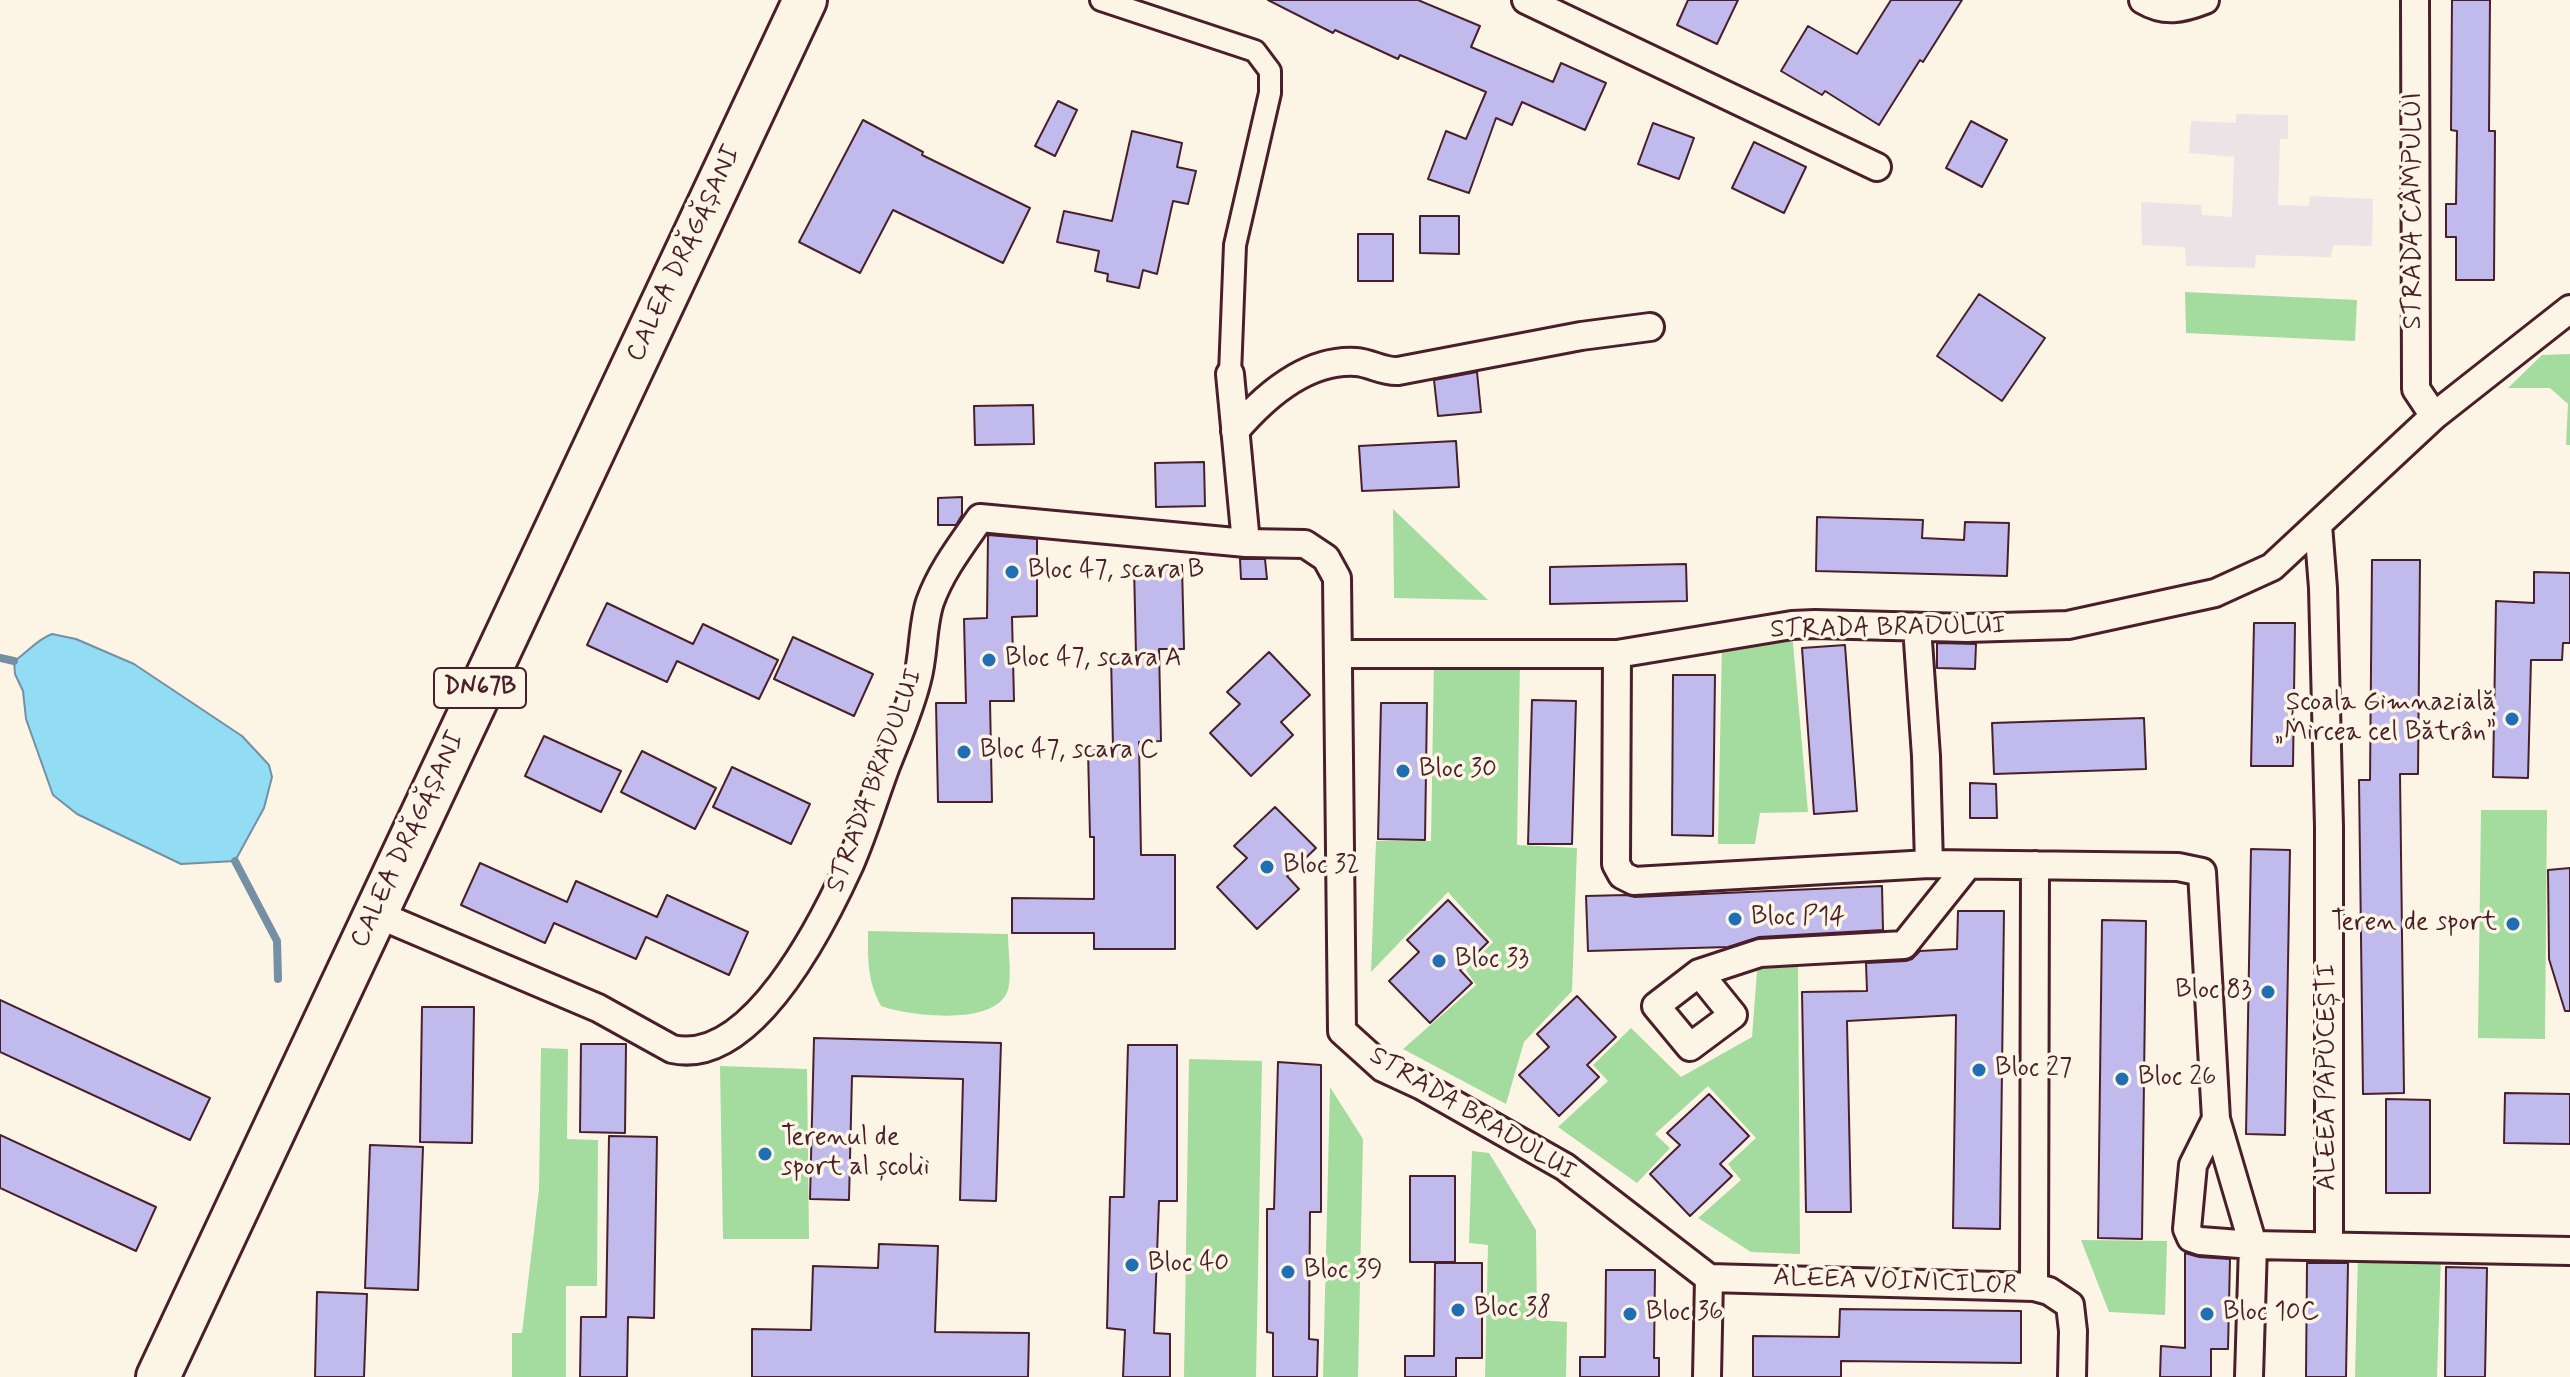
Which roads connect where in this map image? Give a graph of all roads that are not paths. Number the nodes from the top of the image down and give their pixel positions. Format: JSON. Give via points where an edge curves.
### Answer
{"nodes":[{"id":1,"x":805,"y":0,"type":"edge"},
{"id":2,"x":1101,"y":0,"type":"edge"},
{"id":3,"x":1526,"y":0,"type":"edge"},
{"id":4,"x":2143,"y":0,"type":"edge"},
{"id":5,"x":2205,"y":0,"type":"edge"},
{"id":6,"x":2415,"y":0,"type":"edge"},
{"id":7,"x":1877,"y":167,"type":"dead end"},
{"id":8,"x":2570,"y":309,"type":"edge"},
{"id":9,"x":1650,"y":327,"type":"dead end"},
{"id":10,"x":1230,"y":374,"type":"joint"},
{"id":11,"x":2434,"y":416,"type":"junction"},
{"id":12,"x":1235,"y":431,"type":"junction"},
{"id":13,"x":2318,"y":525,"type":"junction"},
{"id":14,"x":1246,"y":543,"type":"junction"},
{"id":15,"x":1917,"y":627,"type":"junction"},
{"id":16,"x":1339,"y":654,"type":"junction"},
{"id":17,"x":1617,"y":654,"type":"junction"},
{"id":18,"x":1929,"y":864,"type":"junction"},
{"id":19,"x":1968,"y":865,"type":"junction"},
{"id":20,"x":2035,"y":865,"type":"junction"},
{"id":21,"x":374,"y":913,"type":"junction"},
{"id":22,"x":1699,"y":973,"type":"dead end"},
{"id":23,"x":2216,"y":1119,"type":"junction"},
{"id":24,"x":2253,"y":1245,"type":"junction"},
{"id":25,"x":2329,"y":1246,"type":"junction"},
{"id":26,"x":2570,"y":1251,"type":"edge"},
{"id":27,"x":1709,"y":1278,"type":"junction"},
{"id":28,"x":2034,"y":1287,"type":"junction"},
{"id":29,"x":158,"y":1377,"type":"edge"},
{"id":30,"x":1707,"y":1377,"type":"edge"},
{"id":31,"x":2072,"y":1377,"type":"edge"},
{"id":32,"x":2249,"y":1377,"type":"edge"}],
"edges":[{"from":1,"to":21,"type":"main road","name":"CALEA DRĂGĂȘANI","number":"DN67B"},
{"from":2,"to":10,"type":"street","via":[[1255,51],[1270,71],[1270,93],[1235,245]]},
{"from":3,"to":7,"type":"street"},
{"from":4,"to":5,"type":"street","via":[[2167,11]]},
{"from":6,"to":11,"type":"street","name":"STRADA CÂMPULUI","via":[[2416,389]]},
{"from":8,"to":11,"type":"street","name":"STRADA BRADULUI"},
{"from":9,"to":12,"type":"street","via":[[1398,371],[1343,362],[1296,377]]},
{"from":10,"to":12,"type":"street"},
{"from":11,"to":13,"type":"street","name":"STRADA BRADULUI"},
{"from":12,"to":14,"type":"street"},
{"from":13,"to":15,"type":"street","name":"STRADA BRADULUI","via":[[2272,567],[2215,593],[2068,625]]},
{"from":13,"to":25,"type":"street","name":"ALEEA PAPUCEȘTI","via":[[2329,827]]},
{"from":14,"to":16,"type":"street","name":"STRADA BRADULUI","via":[[1305,544],[1326,558],[1337,578]]},
{"from":14,"to":21,"type":"street","name":"STRADA BRADULUI","via":[[980,518],[945,569],[930,603],[917,681],[850,863],[811,940],[760,1013],[707,1049],[672,1049],[598,1008]]},
{"from":15,"to":17,"type":"street","name":"STRADA BRADULUI","via":[[1792,625]]},
{"from":15,"to":18,"type":"street"},
{"from":16,"to":17,"type":"street","name":"STRADA BRADULUI"},
{"from":16,"to":27,"type":"street","name":"STRADA BRADULUI","via":[[1342,1031],[1383,1068],[1565,1167]]},
{"from":17,"to":18,"type":"street","via":[[1616,864],[1622,875],[1634,881]]},
{"from":18,"to":19,"type":"street"},
{"from":19,"to":20,"type":"street"},
{"from":19,"to":22,"type":"street","via":[[1904,945],[1760,953]]},
{"from":20,"to":23,"type":"street","via":[[2202,872]]},
{"from":20,"to":28,"type":"street","name":"ALEEA VOINICILOR"},
{"from":21,"to":29,"type":"main road","name":"CALEA DRĂGĂȘANI","number":"DN67B"},
{"from":23,"to":24,"type":"street"},
{"from":23,"to":24,"type":"street","via":[[2193,1165],[2187,1229],[2200,1241]]},
{"from":24,"to":25,"type":"street"},
{"from":24,"to":32,"type":"street"},
{"from":25,"to":26,"type":"street"},
{"from":27,"to":28,"type":"street","name":"ALEEA VOINICILOR"},
{"from":27,"to":30,"type":"street"},
{"from":28,"to":31,"type":"street","via":[[2070,1305]]}]}
